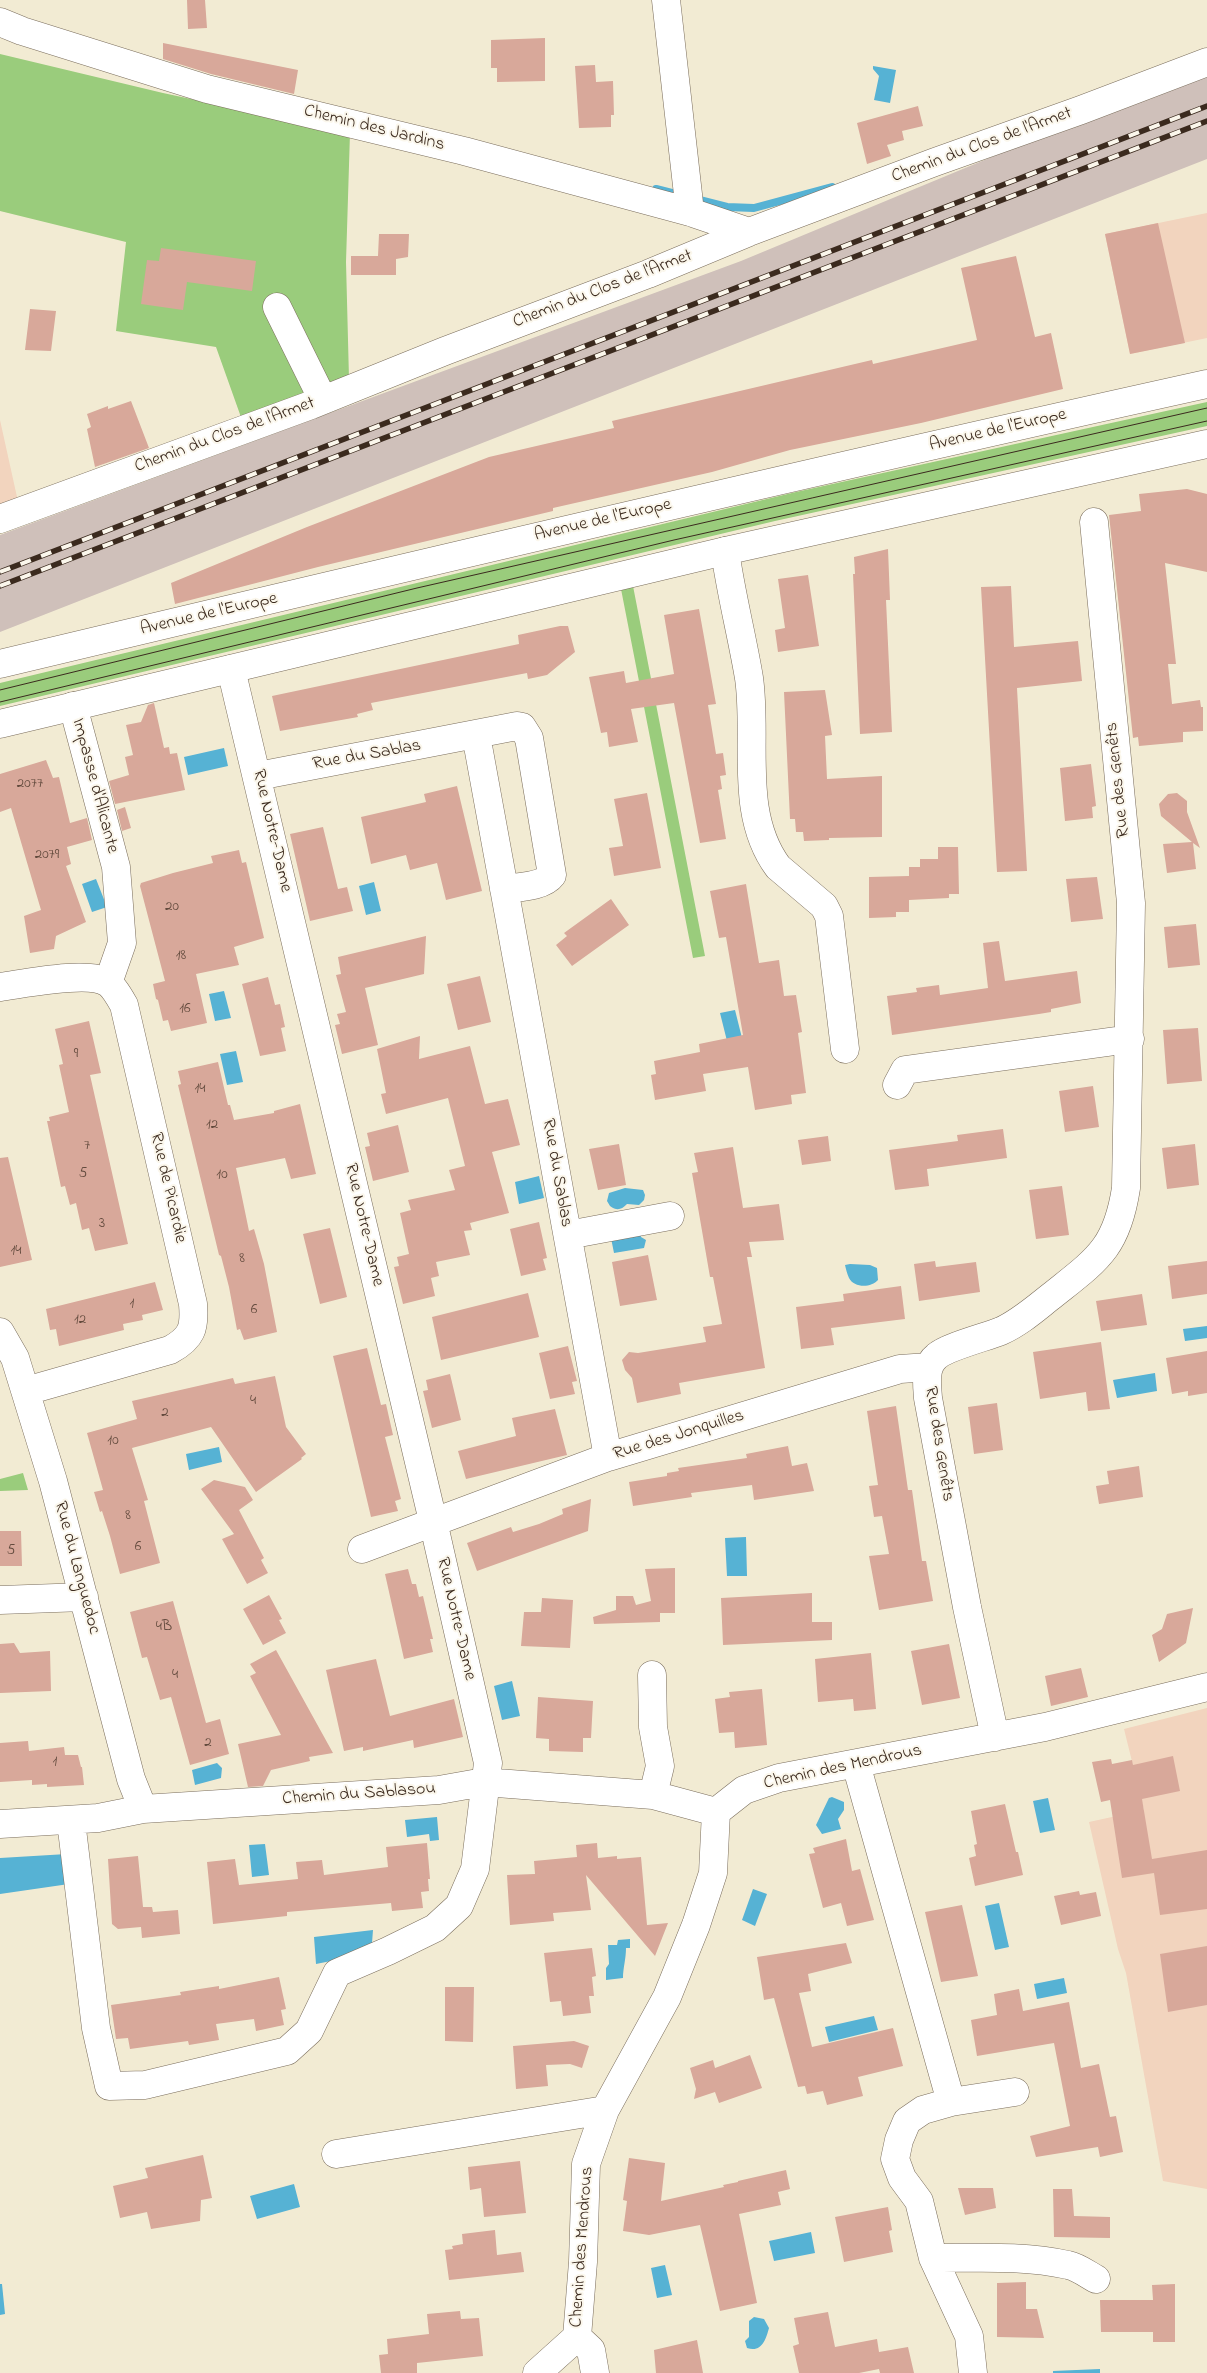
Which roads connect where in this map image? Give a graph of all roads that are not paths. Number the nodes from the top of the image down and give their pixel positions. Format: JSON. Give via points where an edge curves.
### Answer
{"nodes":[{"id":1,"x":666,"y":0,"type":"edge"},
{"id":2,"x":0,"y":22,"type":"edge"},
{"id":3,"x":1207,"y":62,"type":"edge"},
{"id":4,"x":690,"y":212,"type":"junction"},
{"id":5,"x":749,"y":232,"type":"junction"},
{"id":6,"x":277,"y":307,"type":"dead end"},
{"id":7,"x":1207,"y":384,"type":"edge"},
{"id":8,"x":323,"y":400,"type":"junction"},
{"id":9,"x":1207,"y":444,"type":"edge"},
{"id":10,"x":0,"y":519,"type":"edge"},
{"id":11,"x":1094,"y":522,"type":"dead end"},
{"id":12,"x":725,"y":551,"type":"junction"},
{"id":13,"x":0,"y":664,"type":"edge"},
{"id":14,"x":232,"y":669,"type":"junction"},
{"id":15,"x":73,"y":706,"type":"junction"},
{"id":16,"x":0,"y":724,"type":"edge"},
{"id":17,"x":476,"y":735,"type":"junction"},
{"id":18,"x":258,"y":776,"type":"junction"},
{"id":19,"x":504,"y":889,"type":"junction"},
{"id":20,"x":108,"y":983,"type":"junction"},
{"id":21,"x":0,"y":987,"type":"edge"},
{"id":22,"x":1130,"y":1039,"type":"junction"},
{"id":23,"x":845,"y":1048,"type":"dead end"},
{"id":24,"x":897,"y":1085,"type":"dead end"},
{"id":25,"x":670,"y":1216,"type":"dead end"},
{"id":26,"x":568,"y":1235,"type":"junction"},
{"id":27,"x":0,"y":1332,"type":"edge"},
{"id":28,"x":929,"y":1366,"type":"junction"},
{"id":29,"x":26,"y":1391,"type":"junction"},
{"id":30,"x":608,"y":1457,"type":"junction"},
{"id":31,"x":433,"y":1521,"type":"junction"},
{"id":32,"x":362,"y":1549,"type":"dead end"},
{"id":33,"x":84,"y":1597,"type":"junction"},
{"id":34,"x":0,"y":1600,"type":"edge"},
{"id":35,"x":652,"y":1675,"type":"dead end"},
{"id":36,"x":1207,"y":1687,"type":"edge"},
{"id":37,"x":995,"y":1737,"type":"junction"},
{"id":38,"x":856,"y":1764,"type":"junction"},
{"id":39,"x":484,"y":1782,"type":"junction"},
{"id":40,"x":653,"y":1796,"type":"junction"},
{"id":41,"x":143,"y":1809,"type":"junction"},
{"id":42,"x":716,"y":1812,"type":"junction"},
{"id":43,"x":71,"y":1820,"type":"junction"},
{"id":44,"x":0,"y":1824,"type":"edge"},
{"id":45,"x":1015,"y":2092,"type":"dead end"},
{"id":46,"x":951,"y":2102,"type":"junction"},
{"id":47,"x":605,"y":2110,"type":"junction"},
{"id":48,"x":336,"y":2154,"type":"dead end"},
{"id":49,"x":933,"y":2258,"type":"junction"},
{"id":50,"x":1096,"y":2279,"type":"dead end"},
{"id":51,"x":577,"y":2337,"type":"junction"},
{"id":52,"x":537,"y":2373,"type":"edge"},
{"id":53,"x":595,"y":2373,"type":"edge"},
{"id":54,"x":973,"y":2373,"type":"edge"}],
"edges":[{"from":1,"to":4,"type":"street"},
{"from":2,"to":4,"type":"street","name":"Chemin des Jardins","via":[[207,89],[464,151]]},
{"from":3,"to":5,"type":"street","name":"Chemin du Clos de l'Armet"},
{"from":4,"to":5,"type":"street","name":"Chemin des Jardins"},
{"from":5,"to":8,"type":"street","name":"Chemin du Clos de l'Armet"},
{"from":6,"to":8,"type":"street"},
{"from":7,"to":13,"type":"street","name":"Avenue de l'Europe","via":[[396,569]]},
{"from":8,"to":10,"type":"street","name":"Chemin du Clos de l'Armet"},
{"from":9,"to":12,"type":"street"},
{"from":11,"to":22,"type":"street","name":"Rue des Genêts","via":[[1131,903]]},
{"from":12,"to":14,"type":"street"},
{"from":12,"to":23,"type":"street","via":[[749,680],[758,826],[778,867],[824,906],[830,916]]},
{"from":14,"to":15,"type":"street"},
{"from":14,"to":18,"type":"street","name":"Rue Notre-Dame"},
{"from":15,"to":16,"type":"street"},
{"from":15,"to":20,"type":"street","name":"Impasse d'Alicante","via":[[116,867],[122,943]]},
{"from":17,"to":18,"type":"street","name":"Rue du Sablas"},
{"from":17,"to":19,"type":"street","name":"Rue du Sablas"},
{"from":17,"to":19,"type":"street","name":"Rue du Sablas","via":[[517,726],[522,727],[529,738],[552,875],[540,883]]},
{"from":18,"to":31,"type":"street","name":"Rue Notre-Dame"},
{"from":19,"to":26,"type":"street","name":"Rue du Sablas"},
{"from":20,"to":21,"type":"street","via":[[92,978],[66,978]]},
{"from":20,"to":29,"type":"street","name":"Rue de Picardie","via":[[128,1015],[193,1304],[194,1321],[190,1334],[170,1350]]},
{"from":22,"to":24,"type":"street","via":[[906,1070]]},
{"from":22,"to":28,"type":"street","name":"Rue des Genêts","via":[[1126,1188],[1114,1234],[1097,1259],[1020,1320],[937,1355]]},
{"from":25,"to":26,"type":"street"},
{"from":26,"to":30,"type":"street","name":"Rue du Sablas"},
{"from":27,"to":29,"type":"street","name":"Rue du Languedoc","via":[[15,1358]]},
{"from":28,"to":30,"type":"street","name":"Rue des Jonquilles","via":[[900,1369]]},
{"from":28,"to":37,"type":"street","name":"Rue des Genêts","via":[[928,1398]]},
{"from":29,"to":33,"type":"street","name":"Rue du Languedoc"},
{"from":30,"to":31,"type":"street","name":"Rue des Jonquilles"},
{"from":31,"to":32,"type":"street","name":"Rue des Jonquilles"},
{"from":31,"to":39,"type":"street","name":"Rue Notre-Dame","via":[[488,1763]]},
{"from":33,"to":34,"type":"street"},
{"from":33,"to":41,"type":"street","name":"Rue du Languedoc","via":[[131,1779]]},
{"from":35,"to":40,"type":"street","via":[[654,1728],[660,1766]]},
{"from":36,"to":37,"type":"street","name":"Chemin des Mendrous"},
{"from":37,"to":38,"type":"street","name":"Chemin des Mendrous"},
{"from":38,"to":42,"type":"street","name":"Chemin des Mendrous","via":[[779,1778],[744,1790]]},
{"from":38,"to":46,"type":"street"},
{"from":39,"to":40,"type":"street","name":"Chemin du Sablasou"},
{"from":39,"to":41,"type":"street","name":"Chemin du Sablasou","via":[[439,1790]]},
{"from":39,"to":43,"type":"street","name":"Rue Notre-Dame","via":[[475,1869],[459,1906],[435,1928],[337,1973],[309,2031],[287,2050],[145,2084],[109,2086],[96,2028]]},
{"from":40,"to":42,"type":"street","name":"Chemin du Sablasou"},
{"from":41,"to":43,"type":"street","name":"Chemin du Sablasou"},
{"from":42,"to":47,"type":"street","name":"Chemin des Mendrous","via":[[713,1873],[696,1925],[667,1997]]},
{"from":43,"to":44,"type":"street","name":"Chemin du Sablasou"},
{"from":45,"to":46,"type":"street"},
{"from":46,"to":49,"type":"street","via":[[923,2110],[907,2121],[895,2159],[902,2178],[919,2201]]},
{"from":47,"to":48,"type":"street"},
{"from":47,"to":51,"type":"street","name":"Chemin des Mendrous","via":[[586,2164]]},
{"from":49,"to":50,"type":"street","via":[[996,2258],[1070,2265]]},
{"from":49,"to":54,"type":"street","via":[[969,2336]]},
{"from":51,"to":52,"type":"street"},
{"from":51,"to":53,"type":"street","name":"Chemin des Mendrous","via":[[591,2350]]}]}
